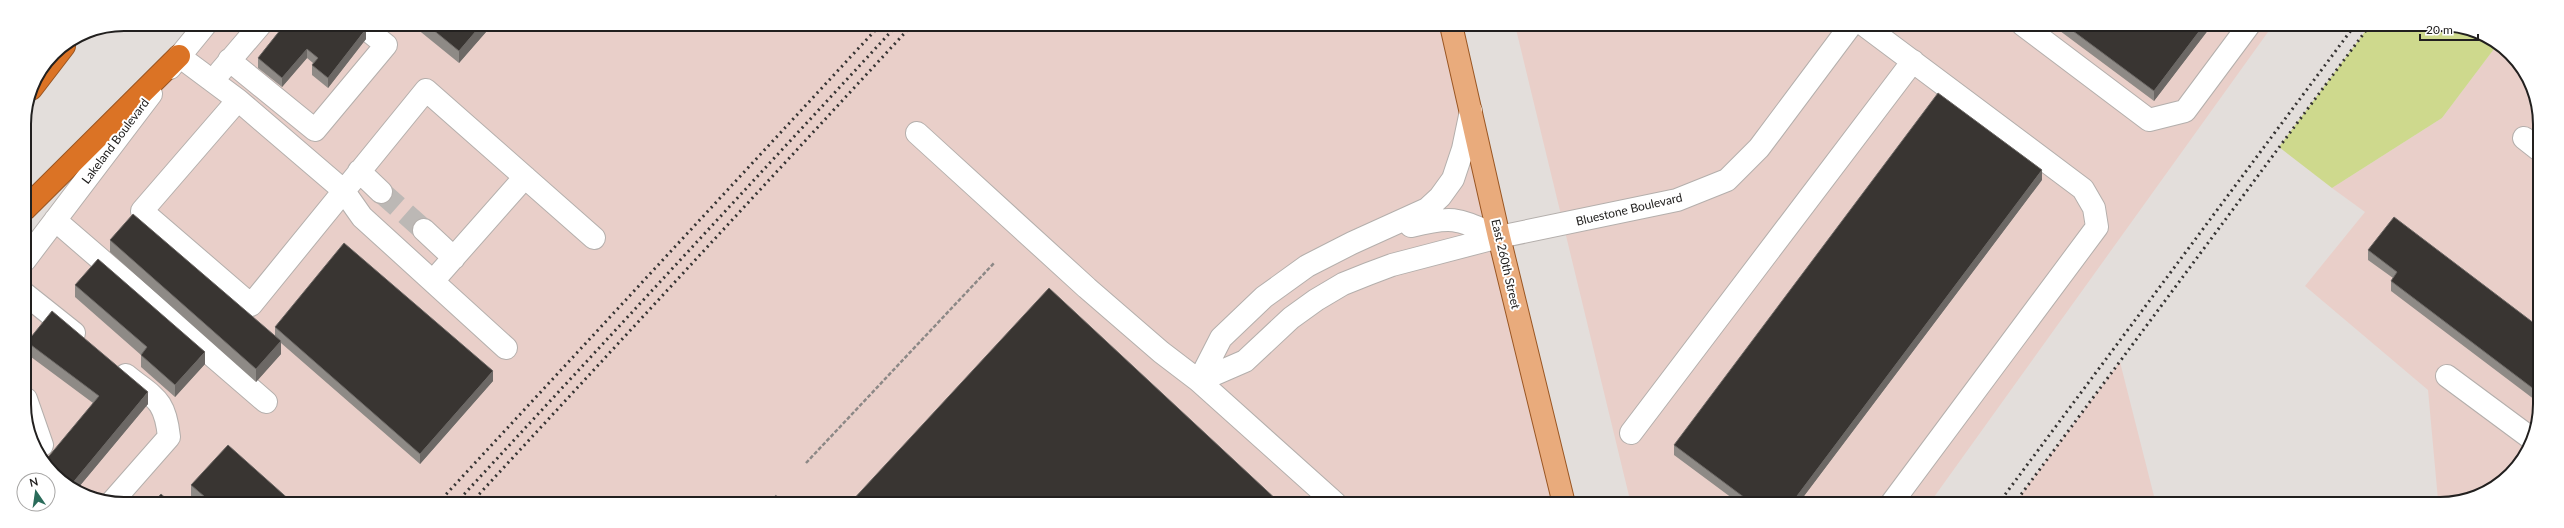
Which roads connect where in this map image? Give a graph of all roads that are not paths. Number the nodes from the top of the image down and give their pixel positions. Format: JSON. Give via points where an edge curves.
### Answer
{"nodes":[{"id":1,"x":200,"y":31,"type":"edge"},
{"id":2,"x":255,"y":31,"type":"edge"},
{"id":3,"x":369,"y":31,"type":"edge"},
{"id":4,"x":1453,"y":31,"type":"edge"},
{"id":5,"x":1847,"y":31,"type":"edge"},
{"id":6,"x":1872,"y":31,"type":"edge"},
{"id":7,"x":2031,"y":31,"type":"edge"},
{"id":8,"x":2245,"y":31,"type":"edge"},
{"id":9,"x":179,"y":56,"type":"junction"},
{"id":10,"x":229,"y":60,"type":"junction"},
{"id":11,"x":1913,"y":61,"type":"junction"},
{"id":12,"x":213,"y":80,"type":"junction"},
{"id":13,"x":238,"y":100,"type":"junction"},
{"id":14,"x":1471,"y":111,"type":"junction"},
{"id":15,"x":917,"y":133,"type":"dead end"},
{"id":16,"x":359,"y":171,"type":"junction"},
{"id":17,"x":525,"y":177,"type":"junction"},
{"id":18,"x":343,"y":190,"type":"junction"},
{"id":19,"x":381,"y":192,"type":"tunnel mouth"},
{"id":20,"x":31,"y":203,"type":"edge"},
{"id":21,"x":55,"y":220,"type":"junction"},
{"id":22,"x":424,"y":230,"type":"tunnel mouth"},
{"id":23,"x":1370,"y":235,"type":"junction"},
{"id":24,"x":1499,"y":237,"type":"junction"},
{"id":25,"x":594,"y":238,"type":"dead end"},
{"id":26,"x":31,"y":252,"type":"edge"},
{"id":27,"x":454,"y":258,"type":"junction"},
{"id":28,"x":434,"y":281,"type":"junction"},
{"id":29,"x":31,"y":301,"type":"edge"},
{"id":30,"x":89,"y":345,"type":"edge"},
{"id":31,"x":506,"y":348,"type":"dead end"},
{"id":32,"x":113,"y":365,"type":"edge"},
{"id":33,"x":2447,"y":376,"type":"dead end"},
{"id":34,"x":1199,"y":381,"type":"junction"},
{"id":35,"x":266,"y":402,"type":"dead end"},
{"id":36,"x":32,"y":416,"type":"edge"},
{"id":37,"x":1631,"y":433,"type":"dead end"},
{"id":38,"x":2527,"y":436,"type":"edge"},
{"id":39,"x":42,"y":445,"type":"dead end"},
{"id":40,"x":117,"y":496,"type":"edge"},
{"id":41,"x":1327,"y":497,"type":"edge"},
{"id":42,"x":1562,"y":497,"type":"edge"},
{"id":43,"x":1895,"y":497,"type":"edge"}],
"edges":[{"from":1,"to":9,"type":"street","name":"Lakeland Boulevard"},
{"from":2,"to":10,"type":"street"},
{"from":3,"to":10,"type":"street","via":[[386,45],[315,130]]},
{"from":4,"to":14,"type":"main road","name":"East 260th Street"},
{"from":5,"to":24,"type":"street","name":"Bluestone Boulevard","via":[[1759,148],[1727,180],[1677,200]]},
{"from":6,"to":11,"type":"street"},
{"from":7,"to":8,"type":"street","via":[[2149,120],[2185,111]]},
{"from":9,"to":12,"type":"street"},
{"from":9,"to":20,"type":"highway"},
{"from":9,"to":21,"type":"street","name":"Lakeland Boulevard"},
{"from":10,"to":12,"type":"street"},
{"from":11,"to":37,"type":"street"},
{"from":11,"to":43,"type":"street","via":[[2083,189],[2094,208],[2097,227]]},
{"from":12,"to":13,"type":"street"},
{"from":13,"to":18,"type":"street"},
{"from":13,"to":18,"type":"street","via":[[142,211],[251,305]]},
{"from":14,"to":23,"type":"street","via":[[1453,179],[1440,197],[1427,209]]},
{"from":14,"to":24,"type":"main road","name":"East 260th Street"},
{"from":15,"to":34,"type":"street","via":[[1087,288]]},
{"from":16,"to":17,"type":"street","via":[[426,90]]},
{"from":16,"to":18,"type":"street"},
{"from":16,"to":19,"type":"street"},
{"from":17,"to":25,"type":"street"},
{"from":17,"to":27,"type":"street"},
{"from":18,"to":28,"type":"street","via":[[362,217]]},
{"from":21,"to":26,"type":"street","name":"Lakeland Boulevard"},
{"from":21,"to":35,"type":"street"},
{"from":22,"to":27,"type":"street"},
{"from":23,"to":24,"type":"street","via":[[1441,219],[1459,220]]},
{"from":23,"to":34,"type":"street","via":[[1307,266],[1264,297],[1221,338]]},
{"from":24,"to":34,"type":"street","name":"Bluestone Boulevard","via":[[1392,265],[1343,284],[1291,318],[1245,361]]},
{"from":24,"to":42,"type":"main road","name":"East 260th Street"},
{"from":27,"to":28,"type":"street"},
{"from":28,"to":31,"type":"street"},
{"from":29,"to":30,"type":"street"},
{"from":32,"to":40,"type":"street","via":[[161,404],[167,416],[169,437]]},
{"from":33,"to":38,"type":"street"},
{"from":34,"to":41,"type":"street"},
{"from":36,"to":39,"type":"street"}]}
